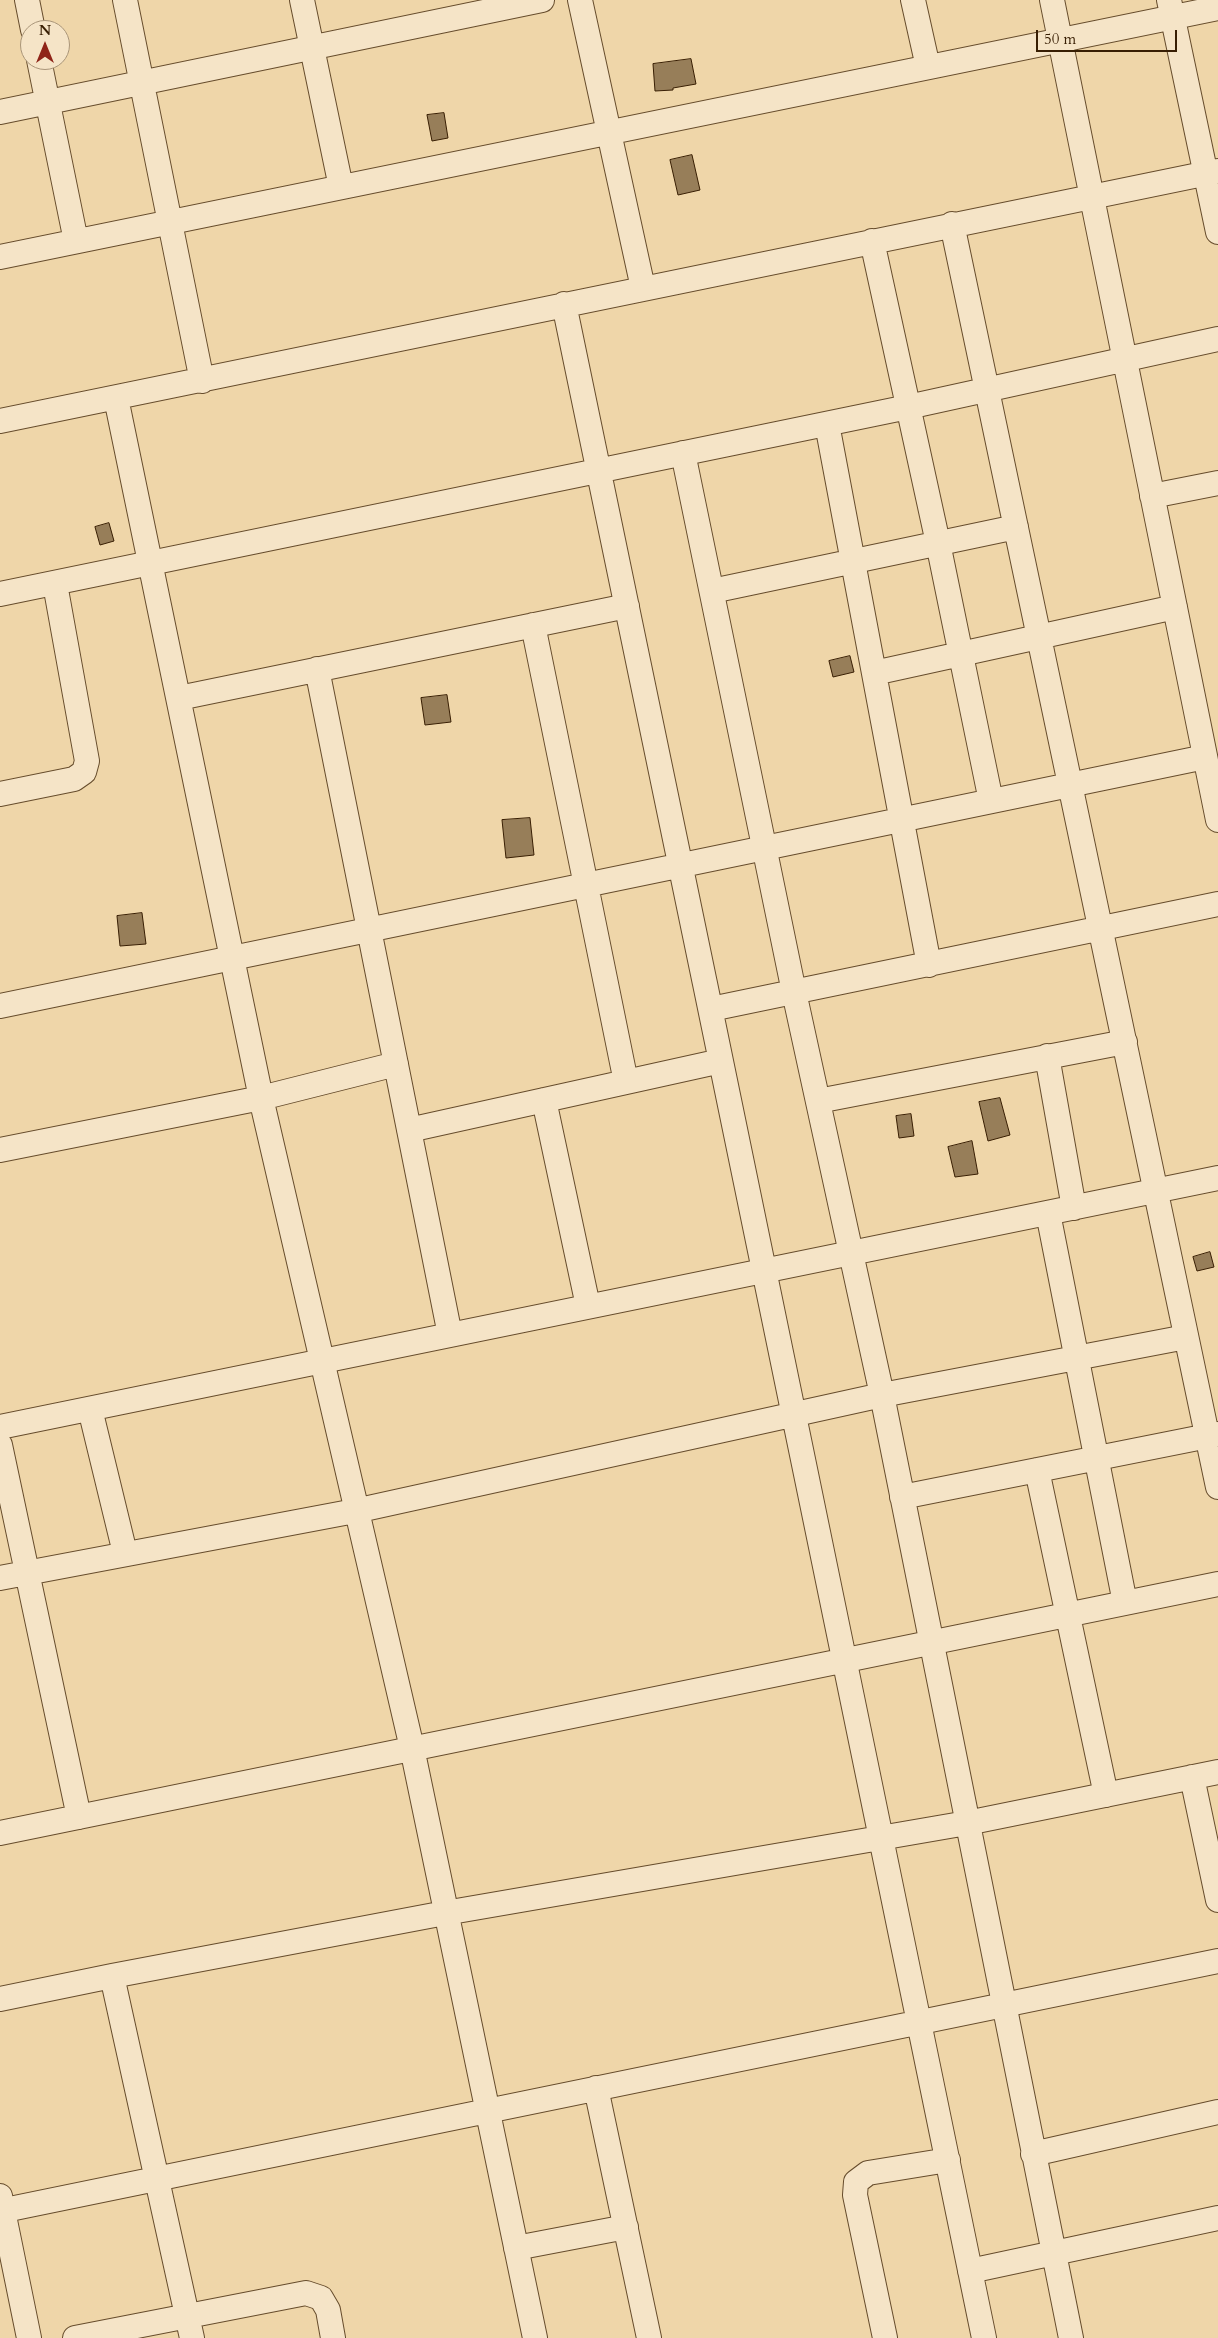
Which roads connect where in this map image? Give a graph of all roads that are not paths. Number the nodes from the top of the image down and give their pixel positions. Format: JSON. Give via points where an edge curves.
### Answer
{"nodes":[{"id":1,"x":27,"y":0,"type":"edge"},
{"id":2,"x":125,"y":0,"type":"edge"},
{"id":3,"x":302,"y":0,"type":"edge"},
{"id":4,"x":542,"y":0,"type":"edge"},
{"id":5,"x":580,"y":0,"type":"edge"},
{"id":6,"x":913,"y":0,"type":"edge"},
{"id":7,"x":1052,"y":0,"type":"edge"},
{"id":8,"x":1171,"y":8,"type":"edge"},
{"id":9,"x":1218,"y":8,"type":"edge"},
{"id":10,"x":449,"y":9,"type":"edge"},
{"id":11,"x":31,"y":20,"type":"edge"},
{"id":12,"x":1060,"y":40,"type":"junction"},
{"id":13,"x":312,"y":47,"type":"junction"},
{"id":14,"x":928,"y":67,"type":"junction"},
{"id":15,"x":41,"y":70,"type":"edge"},
{"id":16,"x":142,"y":82,"type":"junction"},
{"id":17,"x":47,"y":102,"type":"junction"},
{"id":18,"x":0,"y":112,"type":"edge"},
{"id":19,"x":609,"y":133,"type":"junction"},
{"id":20,"x":1211,"y":172,"type":"edge"},
{"id":21,"x":341,"y":188,"type":"junction"},
{"id":22,"x":1091,"y":196,"type":"junction"},
{"id":23,"x":170,"y":222,"type":"junction"},
{"id":24,"x":952,"y":224,"type":"junction"},
{"id":25,"x":1218,"y":232,"type":"edge"},
{"id":26,"x":76,"y":241,"type":"junction"},
{"id":27,"x":872,"y":241,"type":"junction"},
{"id":28,"x":0,"y":257,"type":"edge"},
{"id":29,"x":643,"y":288,"type":"junction"},
{"id":30,"x":564,"y":304,"type":"junction"},
{"id":31,"x":1218,"y":339,"type":"edge"},
{"id":32,"x":1124,"y":360,"type":"junction"},
{"id":33,"x":202,"y":381,"type":"junction"},
{"id":34,"x":987,"y":390,"type":"junction"},
{"id":35,"x":116,"y":398,"type":"junction"},
{"id":36,"x":908,"y":407,"type":"junction"},
{"id":37,"x":0,"y":421,"type":"edge"},
{"id":38,"x":827,"y":424,"type":"junction"},
{"id":39,"x":683,"y":453,"type":"junction"},
{"id":40,"x":598,"y":470,"type":"junction"},
{"id":41,"x":1218,"y":483,"type":"edge"},
{"id":42,"x":1152,"y":496,"type":"junction"},
{"id":43,"x":1016,"y":527,"type":"junction"},
{"id":44,"x":938,"y":543,"type":"junction"},
{"id":45,"x":852,"y":560,"type":"junction"},
{"id":46,"x":150,"y":562,"type":"junction"},
{"id":47,"x":55,"y":584,"type":"junction"},
{"id":48,"x":712,"y":591,"type":"junction"},
{"id":49,"x":0,"y":594,"type":"edge"},
{"id":50,"x":627,"y":606,"type":"junction"},
{"id":51,"x":1175,"y":607,"type":"junction"},
{"id":52,"x":533,"y":625,"type":"junction"},
{"id":53,"x":1039,"y":637,"type":"junction"},
{"id":54,"x":961,"y":654,"type":"junction"},
{"id":55,"x":318,"y":669,"type":"junction"},
{"id":56,"x":874,"y":673,"type":"junction"},
{"id":57,"x":179,"y":698,"type":"junction"},
{"id":58,"x":1205,"y":757,"type":"junction"},
{"id":59,"x":1070,"y":785,"type":"junction"},
{"id":60,"x":0,"y":794,"type":"edge"},
{"id":61,"x":991,"y":801,"type":"junction"},
{"id":62,"x":902,"y":820,"type":"junction"},
{"id":63,"x":1218,"y":820,"type":"edge"},
{"id":64,"x":764,"y":847,"type":"junction"},
{"id":65,"x":681,"y":865,"type":"junction"},
{"id":66,"x":586,"y":884,"type":"junction"},
{"id":67,"x":1218,"y":904,"type":"edge"},
{"id":68,"x":369,"y":930,"type":"junction"},
{"id":69,"x":1101,"y":930,"type":"junction"},
{"id":70,"x":233,"y":957,"type":"junction"},
{"id":71,"x":929,"y":965,"type":"junction"},
{"id":72,"x":794,"y":992,"type":"junction"},
{"id":73,"x":0,"y":1006,"type":"edge"},
{"id":74,"x":710,"y":1010,"type":"junction"},
{"id":75,"x":1124,"y":1042,"type":"junction"},
{"id":76,"x":1047,"y":1056,"type":"junction"},
{"id":77,"x":722,"y":1061,"type":"junction"},
{"id":78,"x":396,"y":1064,"type":"junction"},
{"id":79,"x":626,"y":1082,"type":"junction"},
{"id":80,"x":261,"y":1098,"type":"junction"},
{"id":81,"x":544,"y":1100,"type":"junction"},
{"id":82,"x":818,"y":1101,"type":"junction"},
{"id":83,"x":409,"y":1130,"type":"junction"},
{"id":84,"x":1,"y":1143,"type":"edge"},
{"id":85,"x":1218,"y":1178,"type":"edge"},
{"id":86,"x":1156,"y":1191,"type":"junction"},
{"id":87,"x":1074,"y":1208,"type":"junction"},
{"id":88,"x":1048,"y":1213,"type":"junction"},
{"id":89,"x":851,"y":1252,"type":"junction"},
{"id":90,"x":765,"y":1271,"type":"junction"},
{"id":91,"x":588,"y":1306,"type":"junction"},
{"id":92,"x":450,"y":1335,"type":"junction"},
{"id":93,"x":1186,"y":1337,"type":"junction"},
{"id":94,"x":1078,"y":1358,"type":"junction"},
{"id":95,"x":322,"y":1362,"type":"junction"},
{"id":96,"x":882,"y":1395,"type":"junction"},
{"id":97,"x":90,"y":1409,"type":"junction"},
{"id":98,"x":795,"y":1415,"type":"junction"},
{"id":99,"x":0,"y":1427,"type":"edge"},
{"id":100,"x":1213,"y":1435,"type":"edge"},
{"id":101,"x":0,"y":1445,"type":"edge"},
{"id":102,"x":1096,"y":1458,"type":"junction"},
{"id":103,"x":1037,"y":1470,"type":"junction"},
{"id":104,"x":1218,"y":1487,"type":"edge"},
{"id":105,"x":902,"y":1497,"type":"junction"},
{"id":106,"x":355,"y":1511,"type":"junction"},
{"id":107,"x":125,"y":1553,"type":"junction"},
{"id":108,"x":27,"y":1572,"type":"junction"},
{"id":109,"x":0,"y":1578,"type":"edge"},
{"id":110,"x":1218,"y":1584,"type":"edge"},
{"id":111,"x":1125,"y":1603,"type":"junction"},
{"id":112,"x":1066,"y":1614,"type":"junction"},
{"id":113,"x":932,"y":1642,"type":"junction"},
{"id":114,"x":845,"y":1658,"type":"junction"},
{"id":115,"x":412,"y":1748,"type":"junction"},
{"id":116,"x":1218,"y":1772,"type":"edge"},
{"id":117,"x":1192,"y":1777,"type":"junction"},
{"id":118,"x":1106,"y":1795,"type":"junction"},
{"id":119,"x":79,"y":1817,"type":"junction"},
{"id":120,"x":967,"y":1823,"type":"junction"},
{"id":121,"x":0,"y":1833,"type":"edge"},
{"id":122,"x":883,"y":1838,"type":"junction"},
{"id":123,"x":1218,"y":1900,"type":"edge"},
{"id":124,"x":445,"y":1913,"type":"junction"},
{"id":125,"x":1218,"y":1961,"type":"edge"},
{"id":126,"x":112,"y":1976,"type":"junction"},
{"id":127,"x":0,"y":1999,"type":"edge"},
{"id":128,"x":1004,"y":2005,"type":"junction"},
{"id":129,"x":920,"y":2022,"type":"junction"},
{"id":130,"x":596,"y":2088,"type":"junction"},
{"id":131,"x":486,"y":2110,"type":"junction"},
{"id":132,"x":1218,"y":2112,"type":"edge"},
{"id":133,"x":1033,"y":2154,"type":"junction"},
{"id":134,"x":948,"y":2160,"type":"junction"},
{"id":135,"x":158,"y":2178,"type":"junction"},
{"id":136,"x":1,"y":2206,"type":"edge"},
{"id":137,"x":1218,"y":2218,"type":"edge"},
{"id":138,"x":626,"y":2227,"type":"junction"},
{"id":139,"x":516,"y":2248,"type":"junction"},
{"id":140,"x":1054,"y":2254,"type":"junction"},
{"id":141,"x":970,"y":2271,"type":"junction"},
{"id":142,"x":187,"y":2314,"type":"junction"},
{"id":143,"x":29,"y":2338,"type":"edge"},
{"id":144,"x":75,"y":2338,"type":"edge"},
{"id":145,"x":192,"y":2338,"type":"edge"},
{"id":146,"x":333,"y":2338,"type":"edge"},
{"id":147,"x":535,"y":2338,"type":"edge"},
{"id":148,"x":649,"y":2338,"type":"edge"},
{"id":149,"x":885,"y":2338,"type":"edge"},
{"id":150,"x":984,"y":2338,"type":"edge"},
{"id":151,"x":1071,"y":2338,"type":"edge"}],
"edges":[{"from":1,"to":11,"type":"street"},
{"from":2,"to":16,"type":"street"},
{"from":3,"to":13,"type":"street"},
{"from":4,"to":10,"type":"street"},
{"from":5,"to":19,"type":"street"},
{"from":6,"to":14,"type":"street"},
{"from":7,"to":12,"type":"street"},
{"from":8,"to":9,"type":"street"},
{"from":8,"to":12,"type":"street"},
{"from":8,"to":20,"type":"street"},
{"from":10,"to":13,"type":"street"},
{"from":12,"to":14,"type":"street"},
{"from":12,"to":22,"type":"street"},
{"from":13,"to":16,"type":"street"},
{"from":13,"to":21,"type":"street"},
{"from":14,"to":19,"type":"street"},
{"from":15,"to":17,"type":"street"},
{"from":16,"to":17,"type":"street"},
{"from":16,"to":23,"type":"street"},
{"from":17,"to":18,"type":"street"},
{"from":17,"to":26,"type":"street"},
{"from":19,"to":21,"type":"street"},
{"from":19,"to":29,"type":"street"},
{"from":20,"to":22,"type":"street"},
{"from":20,"to":25,"type":"street"},
{"from":21,"to":23,"type":"street"},
{"from":22,"to":24,"type":"street"},
{"from":22,"to":32,"type":"street"},
{"from":23,"to":26,"type":"street"},
{"from":23,"to":33,"type":"street"},
{"from":24,"to":27,"type":"street"},
{"from":24,"to":34,"type":"street"},
{"from":26,"to":28,"type":"street"},
{"from":27,"to":29,"type":"street"},
{"from":27,"to":36,"type":"street"},
{"from":29,"to":30,"type":"street"},
{"from":30,"to":33,"type":"street"},
{"from":30,"to":40,"type":"street"},
{"from":31,"to":32,"type":"street"},
{"from":32,"to":34,"type":"street"},
{"from":32,"to":42,"type":"street"},
{"from":33,"to":35,"type":"street"},
{"from":34,"to":36,"type":"street"},
{"from":34,"to":43,"type":"street"},
{"from":35,"to":37,"type":"street"},
{"from":35,"to":46,"type":"street"},
{"from":36,"to":38,"type":"street"},
{"from":36,"to":44,"type":"street"},
{"from":38,"to":39,"type":"street"},
{"from":38,"to":45,"type":"street"},
{"from":39,"to":40,"type":"street"},
{"from":39,"to":48,"type":"street"},
{"from":40,"to":46,"type":"street"},
{"from":40,"to":50,"type":"street"},
{"from":41,"to":42,"type":"street"},
{"from":42,"to":51,"type":"street"},
{"from":43,"to":44,"type":"street"},
{"from":43,"to":53,"type":"street"},
{"from":44,"to":45,"type":"street"},
{"from":44,"to":54,"type":"street"},
{"from":45,"to":48,"type":"street"},
{"from":45,"to":56,"type":"street"},
{"from":46,"to":47,"type":"street"},
{"from":46,"to":57,"type":"street"},
{"from":47,"to":49,"type":"street"},
{"from":47,"to":60,"type":"street","via":[[87,762],[84,772],[74,779]]},
{"from":48,"to":64,"type":"street"},
{"from":50,"to":52,"type":"street"},
{"from":50,"to":65,"type":"street"},
{"from":51,"to":53,"type":"street"},
{"from":51,"to":58,"type":"street"},
{"from":52,"to":55,"type":"street"},
{"from":52,"to":66,"type":"street"},
{"from":53,"to":54,"type":"street"},
{"from":53,"to":59,"type":"street"},
{"from":54,"to":56,"type":"street"},
{"from":54,"to":61,"type":"street"},
{"from":55,"to":57,"type":"street"},
{"from":55,"to":68,"type":"street"},
{"from":56,"to":62,"type":"street"},
{"from":57,"to":70,"type":"street"},
{"from":58,"to":59,"type":"street"},
{"from":58,"to":63,"type":"street"},
{"from":59,"to":61,"type":"street"},
{"from":59,"to":69,"type":"street"},
{"from":61,"to":62,"type":"street"},
{"from":62,"to":64,"type":"street"},
{"from":62,"to":71,"type":"street"},
{"from":64,"to":65,"type":"street"},
{"from":64,"to":72,"type":"street"},
{"from":65,"to":66,"type":"street"},
{"from":65,"to":74,"type":"street"},
{"from":66,"to":68,"type":"street"},
{"from":66,"to":79,"type":"street"},
{"from":67,"to":69,"type":"street"},
{"from":68,"to":70,"type":"street"},
{"from":68,"to":78,"type":"street"},
{"from":69,"to":71,"type":"street"},
{"from":69,"to":75,"type":"street"},
{"from":70,"to":73,"type":"street"},
{"from":70,"to":80,"type":"street"},
{"from":71,"to":72,"type":"street"},
{"from":72,"to":74,"type":"street"},
{"from":72,"to":82,"type":"street"},
{"from":74,"to":77,"type":"street"},
{"from":75,"to":76,"type":"street"},
{"from":75,"to":86,"type":"street"},
{"from":76,"to":82,"type":"street"},
{"from":76,"to":87,"type":"street"},
{"from":77,"to":79,"type":"street"},
{"from":77,"to":90,"type":"street"},
{"from":78,"to":80,"type":"street"},
{"from":78,"to":83,"type":"street"},
{"from":79,"to":81,"type":"street"},
{"from":80,"to":84,"type":"street"},
{"from":80,"to":95,"type":"street"},
{"from":81,"to":83,"type":"street"},
{"from":81,"to":91,"type":"street"},
{"from":82,"to":89,"type":"street"},
{"from":83,"to":92,"type":"street"},
{"from":85,"to":86,"type":"street"},
{"from":86,"to":87,"type":"street"},
{"from":86,"to":93,"type":"street"},
{"from":87,"to":88,"type":"street"},
{"from":88,"to":89,"type":"street"},
{"from":88,"to":94,"type":"street"},
{"from":89,"to":90,"type":"street"},
{"from":89,"to":96,"type":"street"},
{"from":90,"to":91,"type":"street"},
{"from":90,"to":98,"type":"street"},
{"from":91,"to":92,"type":"street"},
{"from":92,"to":95,"type":"street"},
{"from":93,"to":94,"type":"street"},
{"from":93,"to":100,"type":"street"},
{"from":94,"to":96,"type":"street"},
{"from":94,"to":102,"type":"street"},
{"from":95,"to":97,"type":"street"},
{"from":95,"to":106,"type":"street"},
{"from":96,"to":98,"type":"street"},
{"from":96,"to":105,"type":"street"},
{"from":97,"to":99,"type":"street"},
{"from":97,"to":107,"type":"street"},
{"from":98,"to":106,"type":"street"},
{"from":98,"to":114,"type":"street"},
{"from":100,"to":102,"type":"street"},
{"from":100,"to":104,"type":"street"},
{"from":101,"to":108,"type":"street"},
{"from":102,"to":103,"type":"street"},
{"from":102,"to":111,"type":"street"},
{"from":103,"to":105,"type":"street"},
{"from":103,"to":112,"type":"street"},
{"from":105,"to":113,"type":"street"},
{"from":106,"to":107,"type":"street"},
{"from":106,"to":115,"type":"street"},
{"from":107,"to":108,"type":"street"},
{"from":108,"to":109,"type":"street"},
{"from":108,"to":119,"type":"street"},
{"from":110,"to":111,"type":"street"},
{"from":111,"to":112,"type":"street"},
{"from":112,"to":113,"type":"street"},
{"from":112,"to":118,"type":"street"},
{"from":113,"to":114,"type":"street"},
{"from":113,"to":120,"type":"street"},
{"from":114,"to":115,"type":"street"},
{"from":114,"to":122,"type":"street"},
{"from":115,"to":119,"type":"street"},
{"from":115,"to":124,"type":"street"},
{"from":116,"to":117,"type":"street"},
{"from":117,"to":118,"type":"street"},
{"from":117,"to":123,"type":"street"},
{"from":118,"to":120,"type":"street"},
{"from":119,"to":121,"type":"street"},
{"from":120,"to":122,"type":"street"},
{"from":120,"to":128,"type":"street"},
{"from":122,"to":124,"type":"street"},
{"from":122,"to":129,"type":"street"},
{"from":124,"to":126,"type":"street"},
{"from":124,"to":131,"type":"street"},
{"from":125,"to":128,"type":"street"},
{"from":126,"to":127,"type":"street"},
{"from":126,"to":135,"type":"street"},
{"from":128,"to":129,"type":"street"},
{"from":128,"to":133,"type":"street"},
{"from":129,"to":130,"type":"street"},
{"from":129,"to":134,"type":"street"},
{"from":130,"to":131,"type":"street"},
{"from":130,"to":138,"type":"street"},
{"from":131,"to":135,"type":"street"},
{"from":131,"to":139,"type":"street"},
{"from":132,"to":133,"type":"street"},
{"from":133,"to":140,"type":"street"},
{"from":134,"to":141,"type":"street"},
{"from":134,"to":149,"type":"street","via":[[868,2173],[856,2182],[855,2195]]},
{"from":135,"to":136,"type":"street"},
{"from":135,"to":142,"type":"street"},
{"from":136,"to":143,"type":"street"},
{"from":137,"to":140,"type":"street"},
{"from":138,"to":139,"type":"street"},
{"from":138,"to":148,"type":"street"},
{"from":139,"to":147,"type":"street"},
{"from":140,"to":141,"type":"street"},
{"from":140,"to":151,"type":"street"},
{"from":141,"to":150,"type":"street"},
{"from":142,"to":144,"type":"street"},
{"from":142,"to":145,"type":"street"},
{"from":142,"to":146,"type":"street","via":[[306,2293],[321,2298],[328,2310]]}]}
